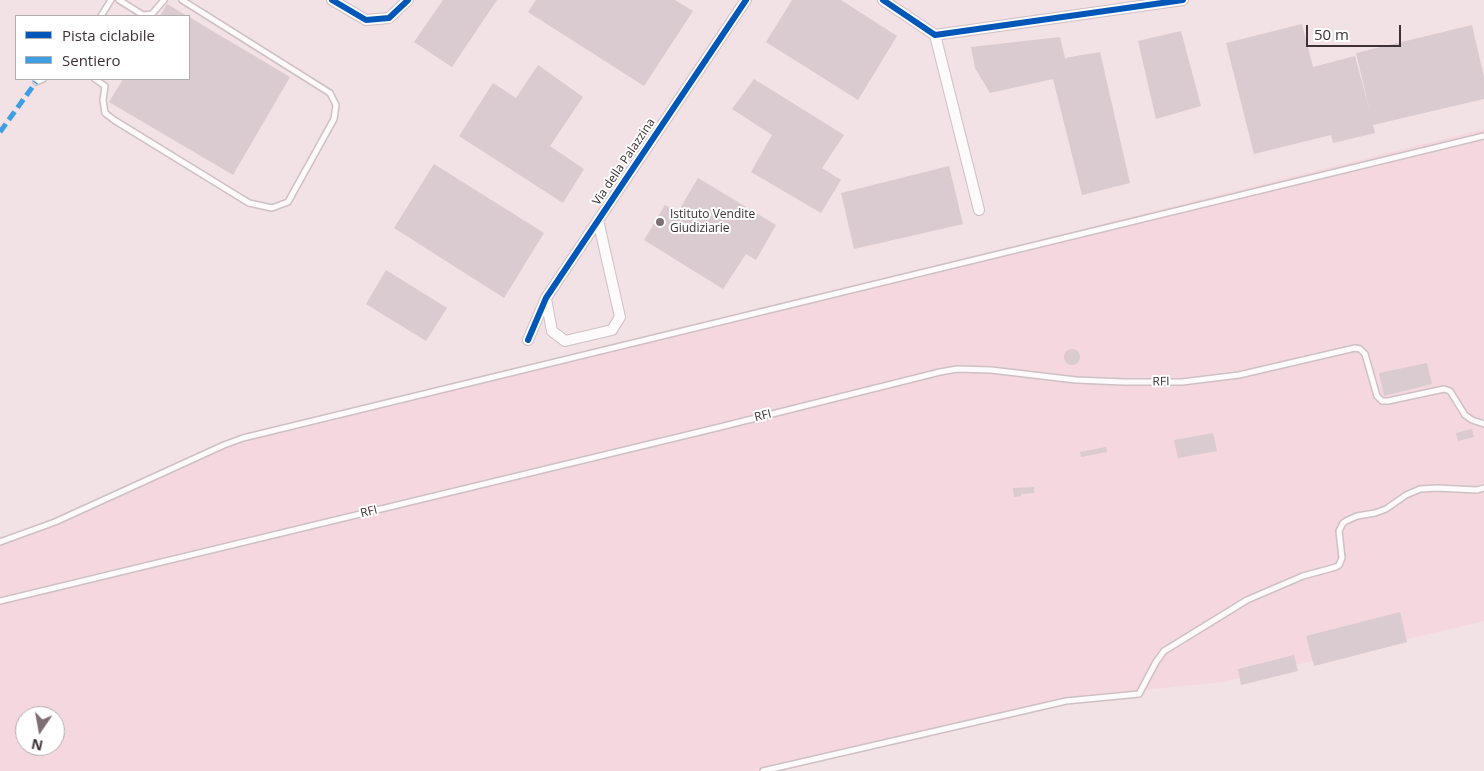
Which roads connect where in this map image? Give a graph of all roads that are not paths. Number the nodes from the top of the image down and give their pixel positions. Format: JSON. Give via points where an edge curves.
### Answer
{"nodes":[{"id":1,"x":111,"y":0,"type":"edge"},
{"id":2,"x":119,"y":0,"type":"edge"},
{"id":3,"x":164,"y":0,"type":"edge"},
{"id":4,"x":182,"y":0,"type":"edge"},
{"id":5,"x":332,"y":0,"type":"edge"},
{"id":6,"x":408,"y":0,"type":"edge"},
{"id":7,"x":746,"y":0,"type":"edge"},
{"id":8,"x":883,"y":0,"type":"edge"},
{"id":9,"x":1183,"y":0,"type":"edge"},
{"id":10,"x":102,"y":15,"type":"edge"},
{"id":11,"x":935,"y":35,"type":"junction"},
{"id":12,"x":41,"y":80,"type":"edge"},
{"id":13,"x":96,"y":80,"type":"edge"},
{"id":14,"x":36,"y":82,"type":"dead end"},
{"id":15,"x":1484,"y":136,"type":"edge"},
{"id":16,"x":979,"y":210,"type":"dead end"},
{"id":17,"x":598,"y":220,"type":"junction"},
{"id":18,"x":546,"y":298,"type":"junction"},
{"id":19,"x":528,"y":340,"type":"dead end"},
{"id":20,"x":1484,"y":424,"type":"edge"},
{"id":21,"x":1484,"y":488,"type":"edge"},
{"id":22,"x":0,"y":542,"type":"edge"},
{"id":23,"x":0,"y":601,"type":"edge"},
{"id":24,"x":763,"y":771,"type":"edge"}],
"edges":[{"from":1,"to":10,"type":"lane"},
{"from":2,"to":3,"type":"lane","via":[[144,15],[152,14]]},
{"from":4,"to":13,"type":"lane","via":[[330,92],[336,105],[334,119],[288,202],[272,208],[249,203],[114,120],[105,113],[104,86]]},
{"from":5,"to":6,"type":"street","via":[[366,20],[389,18]]},
{"from":7,"to":17,"type":"street","name":"Via della Palazzina"},
{"from":8,"to":11,"type":"street"},
{"from":9,"to":11,"type":"street"},
{"from":11,"to":16,"type":"street"},
{"from":12,"to":14,"type":"lane"},
{"from":15,"to":22,"type":"lane","via":[[243,438],[55,522]]},
{"from":17,"to":18,"type":"street","name":"Via della Palazzina"},
{"from":17,"to":18,"type":"street","via":[[620,317],[612,330],[565,341],[552,331]]},
{"from":18,"to":19,"type":"street","name":"Via della Palazzina"},
{"from":20,"to":23,"type":"lane","name":"RFI","via":[[1465,415],[1450,391],[1444,389],[1382,401],[1377,396],[1365,354],[1355,348],[1239,375],[1182,382],[1068,379],[982,370],[940,372]]},
{"from":21,"to":24,"type":"lane","via":[[1420,489],[1386,509],[1346,520],[1340,530],[1342,558],[1339,565],[1303,576],[1247,600],[1164,651],[1139,694],[1066,701]]}]}
